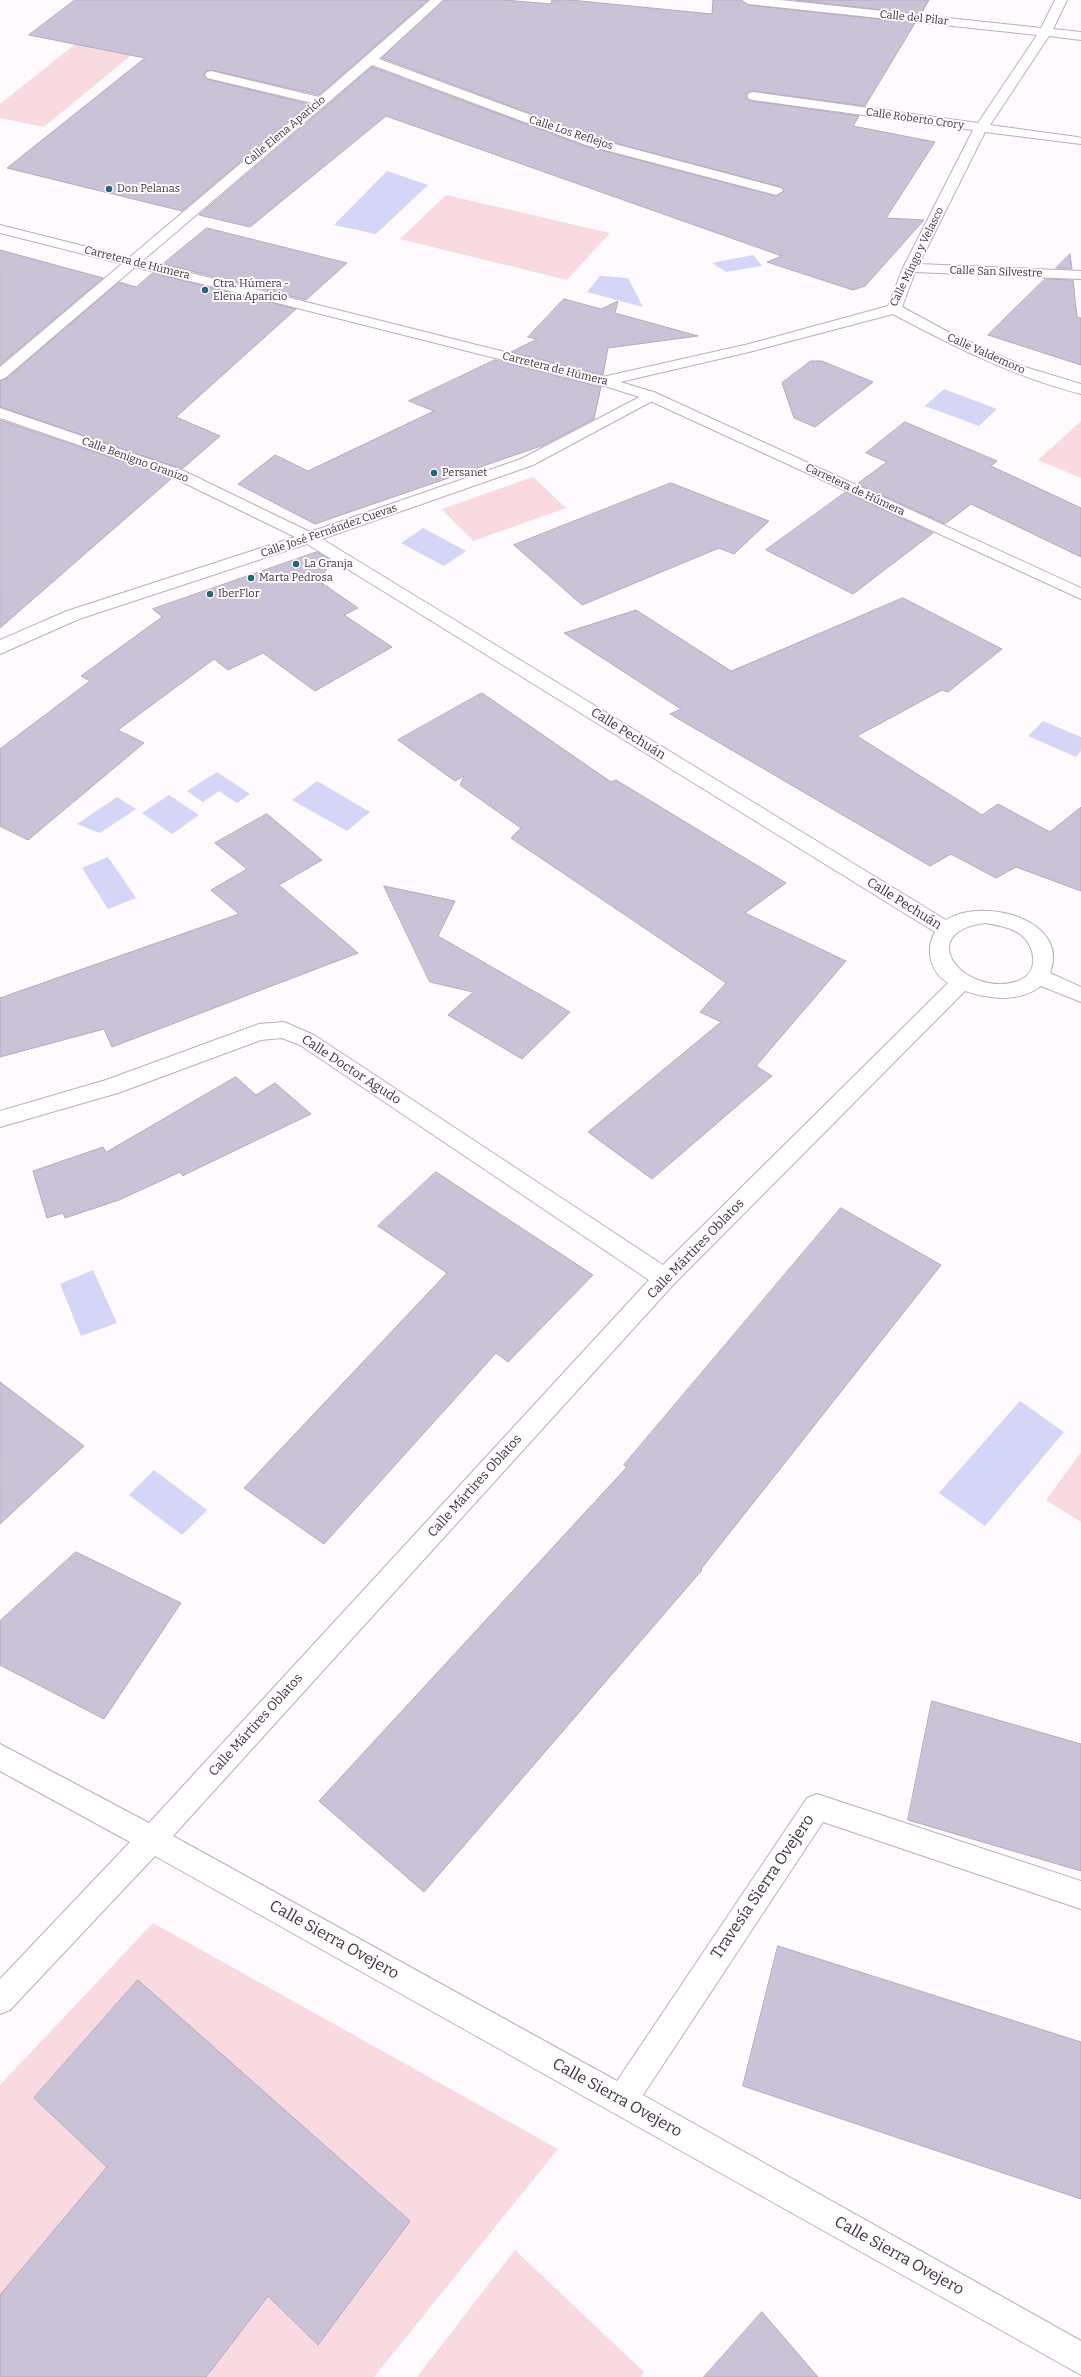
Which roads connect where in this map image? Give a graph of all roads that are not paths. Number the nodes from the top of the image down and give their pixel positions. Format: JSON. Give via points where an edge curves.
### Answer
{"nodes":[{"id":1,"x":437,"y":0,"type":"edge"},
{"id":2,"x":748,"y":0,"type":"edge"},
{"id":3,"x":1061,"y":0,"type":"edge"},
{"id":4,"x":1046,"y":31,"type":"junction"},
{"id":5,"x":1081,"y":36,"type":"edge"},
{"id":6,"x":370,"y":60,"type":"junction"},
{"id":7,"x":211,"y":75,"type":"dead end"},
{"id":8,"x":753,"y":96,"type":"dead end"},
{"id":9,"x":320,"y":101,"type":"junction"},
{"id":10,"x":981,"y":128,"type":"junction"},
{"id":11,"x":1077,"y":141,"type":"dead end"},
{"id":12,"x":776,"y":191,"type":"dead end"},
{"id":13,"x":0,"y":229,"type":"edge"},
{"id":14,"x":132,"y":262,"type":"junction"},
{"id":15,"x":910,"y":268,"type":"junction"},
{"id":16,"x":1081,"y":275,"type":"edge"},
{"id":17,"x":894,"y":309,"type":"junction"},
{"id":18,"x":0,"y":375,"type":"edge"},
{"id":19,"x":603,"y":381,"type":"junction"},
{"id":20,"x":1081,"y":389,"type":"edge"},
{"id":21,"x":651,"y":396,"type":"junction"},
{"id":22,"x":0,"y":413,"type":"edge"},
{"id":23,"x":309,"y":538,"type":"junction"},
{"id":24,"x":1081,"y":594,"type":"edge"},
{"id":25,"x":0,"y":649,"type":"edge"},
{"id":26,"x":947,"y":930,"type":"junction"},
{"id":27,"x":1039,"y":977,"type":"junction"},
{"id":28,"x":961,"y":982,"type":"junction"},
{"id":29,"x":1081,"y":995,"type":"edge"},
{"id":30,"x":0,"y":1119,"type":"edge"},
{"id":31,"x":665,"y":1278,"type":"junction"},
{"id":32,"x":0,"y":1757,"type":"edge"},
{"id":33,"x":152,"y":1839,"type":"junction"},
{"id":34,"x":1081,"y":1895,"type":"edge"},
{"id":35,"x":0,"y":2000,"type":"edge"},
{"id":36,"x":622,"y":2100,"type":"junction"},
{"id":37,"x":1081,"y":2359,"type":"edge"}],
"edges":[{"from":1,"to":6,"type":"street","name":"Calle Elena Aparicio"},
{"from":2,"to":4,"type":"street","name":"Calle del Pilar"},
{"from":3,"to":4,"type":"street","name":"Calle Mingo y Velasco"},
{"from":4,"to":5,"type":"street","name":"Calle del Pilar"},
{"from":4,"to":10,"type":"street","name":"Calle Mingo y Velasco"},
{"from":6,"to":9,"type":"street","name":"Calle Elena Aparicio"},
{"from":6,"to":12,"type":"street","name":"Calle Los Reflejos","via":[[591,142]]},
{"from":7,"to":9,"type":"street"},
{"from":8,"to":10,"type":"street","name":"Calle Roberto Crory"},
{"from":9,"to":14,"type":"street","name":"Calle Elena Aparicio"},
{"from":10,"to":11,"type":"street","name":"Calle Roberto Crory"},
{"from":10,"to":15,"type":"street","name":"Calle Mingo y Velasco"},
{"from":13,"to":14,"type":"street","name":"Carretera de Húmera"},
{"from":14,"to":18,"type":"street","name":"Calle Elena Aparicio"},
{"from":14,"to":19,"type":"street","name":"Carretera de Húmera"},
{"from":15,"to":16,"type":"street","name":"Calle San Silvestre"},
{"from":15,"to":17,"type":"street","name":"Calle Mingo y Velasco"},
{"from":17,"to":19,"type":"street","name":"Calle Mingo y Velasco","via":[[731,354]]},
{"from":17,"to":20,"type":"street","name":"Calle Valdemoro","via":[[947,337],[1020,370]]},
{"from":19,"to":21,"type":"street","name":"Carretera de Húmera"},
{"from":21,"to":23,"type":"street","name":"Calle José Fernández Cuevas","via":[[527,462]]},
{"from":21,"to":24,"type":"street","name":"Carretera de Húmera"},
{"from":22,"to":23,"type":"street","name":"Calle Benigno Granizo","via":[[178,474]]},
{"from":23,"to":25,"type":"street","name":"Calle José Fernández Cuevas","via":[[73,615]]},
{"from":23,"to":26,"type":"street","name":"Calle Pechuán"},
{"from":26,"to":27,"type":"street","via":[[964,920],[985,916],[1008,920],[1028,930],[1041,945],[1045,962]]},
{"from":26,"to":28,"type":"street","via":[[940,942],[939,956],[947,970]]},
{"from":27,"to":28,"type":"street","via":[[1027,986],[995,992],[977,989]]},
{"from":27,"to":29,"type":"street"},
{"from":28,"to":31,"type":"street","name":"Calle Mártires Oblatos"},
{"from":30,"to":31,"type":"street","name":"Calle Doctor Agudo","via":[[111,1087],[259,1032],[284,1030],[307,1040]]},
{"from":31,"to":33,"type":"street","name":"Calle Mártires Oblatos"},
{"from":32,"to":33,"type":"street","name":"Calle Sierra Ovejero"},
{"from":33,"to":35,"type":"street","name":"Calle Mártires Oblatos"},
{"from":33,"to":36,"type":"street","name":"Calle Sierra Ovejero"},
{"from":34,"to":36,"type":"street","name":"Travesía Sierra Ovejero","via":[[817,1807]]},
{"from":36,"to":37,"type":"street","name":"Calle Sierra Ovejero"}]}
